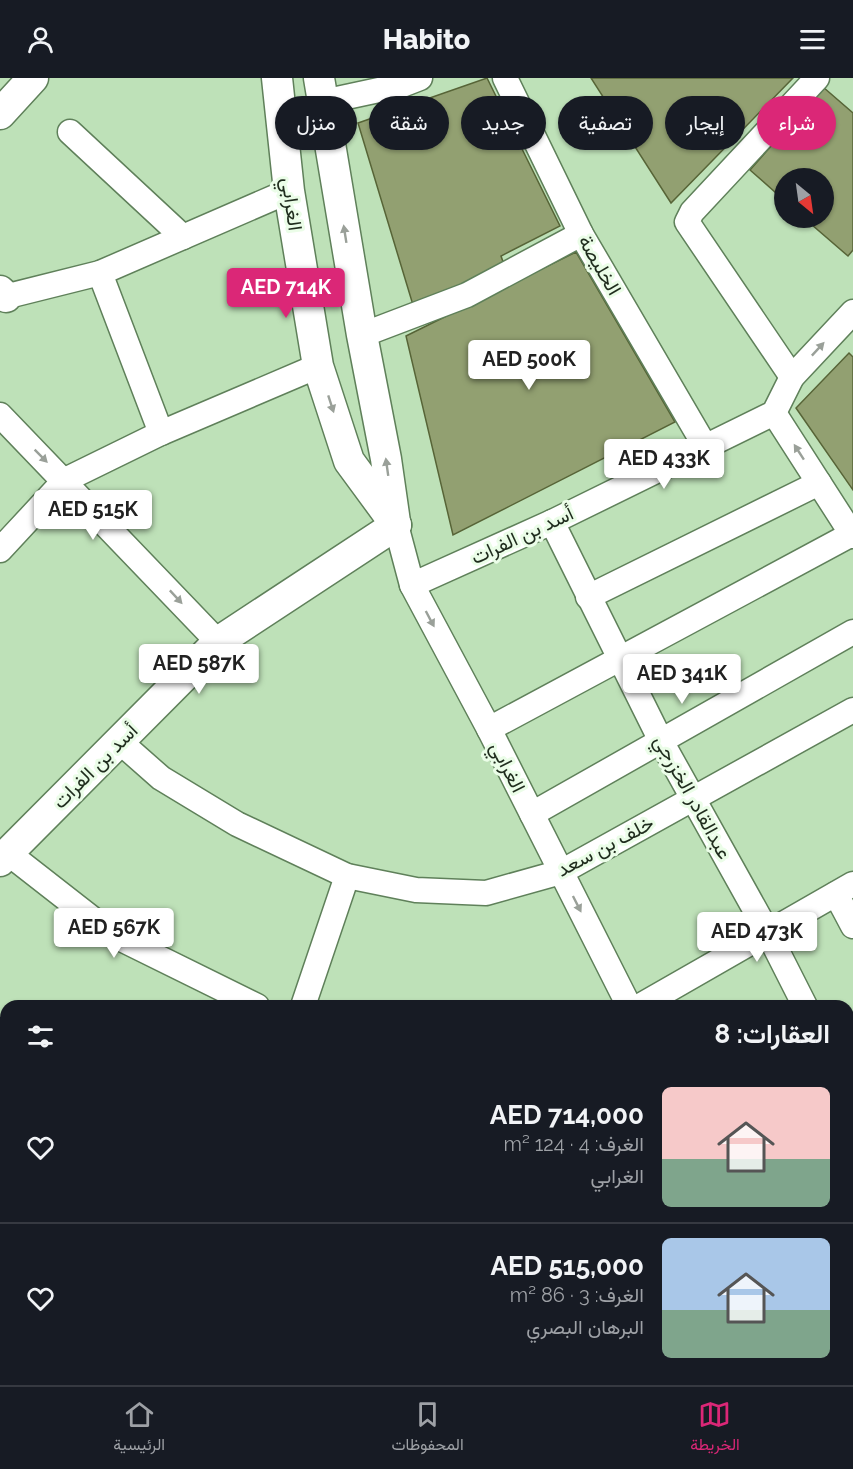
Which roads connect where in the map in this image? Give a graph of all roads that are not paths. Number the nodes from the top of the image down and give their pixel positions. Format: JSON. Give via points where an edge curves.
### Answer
{"nodes":[{"id":1,"x":33,"y":78,"type":"edge"},
{"id":2,"x":277,"y":78,"type":"edge"},
{"id":3,"x":420,"y":78,"type":"edge"},
{"id":4,"x":505,"y":78,"type":"edge"},
{"id":5,"x":817,"y":78,"type":"edge"},
{"id":6,"x":321,"y":90,"type":"edge"},
{"id":7,"x":0,"y":114,"type":"edge"},
{"id":8,"x":70,"y":132,"type":"dead end"},
{"id":9,"x":289,"y":191,"type":"junction"},
{"id":10,"x":581,"y":234,"type":"junction"},
{"id":11,"x":183,"y":237,"type":"junction"},
{"id":12,"x":100,"y":273,"type":"junction"},
{"id":13,"x":2,"y":295,"type":"edge"},
{"id":14,"x":849,"y":325,"type":"edge"},
{"id":15,"x":362,"y":335,"type":"junction"},
{"id":16,"x":318,"y":366,"type":"junction"},
{"id":17,"x":792,"y":377,"type":"junction"},
{"id":18,"x":774,"y":413,"type":"junction"},
{"id":19,"x":1,"y":418,"type":"edge"},
{"id":20,"x":161,"y":433,"type":"junction"},
{"id":21,"x":705,"y":446,"type":"junction"},
{"id":22,"x":65,"y":480,"type":"junction"},
{"id":23,"x":819,"y":483,"type":"junction"},
{"id":24,"x":552,"y":522,"type":"junction"},
{"id":25,"x":396,"y":525,"type":"junction"},
{"id":26,"x":852,"y":535,"type":"edge"},
{"id":27,"x":0,"y":550,"type":"edge"},
{"id":28,"x":412,"y":585,"type":"junction"},
{"id":29,"x":588,"y":597,"type":"junction"},
{"id":30,"x":853,"y":632,"type":"edge"},
{"id":31,"x":218,"y":642,"type":"junction"},
{"id":32,"x":619,"y":659,"type":"junction"},
{"id":33,"x":853,"y":710,"type":"edge"},
{"id":34,"x":489,"y":729,"type":"junction"},
{"id":35,"x":119,"y":741,"type":"junction"},
{"id":36,"x":661,"y":741,"type":"junction"},
{"id":37,"x":693,"y":799,"type":"junction"},
{"id":38,"x":532,"y":814,"type":"junction"},
{"id":39,"x":4,"y":857,"type":"edge"},
{"id":40,"x":561,"y":872,"type":"junction"},
{"id":41,"x":347,"y":876,"type":"junction"},
{"id":42,"x":845,"y":889,"type":"edge"},
{"id":43,"x":853,"y":926,"type":"edge"},
{"id":44,"x":768,"y":933,"type":"junction"},
{"id":45,"x":244,"y":1000,"type":"edge"},
{"id":46,"x":305,"y":1000,"type":"edge"},
{"id":47,"x":627,"y":1000,"type":"edge"},
{"id":48,"x":651,"y":1000,"type":"edge"},
{"id":49,"x":802,"y":1000,"type":"edge"}],
"edges":[{"from":1,"to":7,"type":"street"},
{"from":2,"to":9,"type":"street","name":"الغرابي"},
{"from":3,"to":6,"type":"street","via":[[402,85]]},
{"from":4,"to":10,"type":"street","name":"الخليصة"},
{"from":5,"to":17,"type":"street","via":[[687,222]]},
{"from":15,"to":6,"type":"street","name":"الغرابي","one_way":true},
{"from":8,"to":11,"type":"street"},
{"from":9,"to":11,"type":"street"},
{"from":9,"to":16,"type":"street","name":"الغرابي"},
{"from":10,"to":15,"type":"street","via":[[466,295]]},
{"from":10,"to":21,"type":"street","name":"الخليصة"},
{"from":11,"to":12,"type":"street"},
{"from":12,"to":13,"type":"street"},
{"from":12,"to":20,"type":"street"},
{"from":17,"to":14,"type":"street","one_way":true},
{"from":25,"to":15,"type":"street","name":"الغرابي","one_way":true},
{"from":16,"to":20,"type":"street"},
{"from":16,"to":25,"type":"street","name":"الغرابي","one_way":true,"via":[[350,462]]},
{"from":17,"to":18,"type":"street"},
{"from":18,"to":21,"type":"street","name":"أسد بن الفرات"},
{"from":23,"to":18,"type":"street","one_way":true},
{"from":19,"to":22,"type":"street","one_way":true},
{"from":20,"to":22,"type":"street"},
{"from":21,"to":24,"type":"street","name":"أسد بن الفرات"},
{"from":22,"to":27,"type":"street"},
{"from":22,"to":31,"type":"street","one_way":true},
{"from":23,"to":26,"type":"street"},
{"from":23,"to":29,"type":"street"},
{"from":24,"to":28,"type":"street","name":"أسد بن الفرات"},
{"from":24,"to":29,"type":"street","name":"عبدالقادر الخزرجي"},
{"from":25,"to":28,"type":"street","name":"الغرابي"},
{"from":25,"to":31,"type":"street","name":"أسد بن الفرات"},
{"from":26,"to":32,"type":"street"},
{"from":28,"to":34,"type":"street","name":"الغرابي","one_way":true},
{"from":29,"to":32,"type":"street","name":"عبدالقادر الخزرجي"},
{"from":30,"to":36,"type":"street"},
{"from":31,"to":35,"type":"street","name":"أسد بن الفرات"},
{"from":32,"to":34,"type":"street"},
{"from":32,"to":36,"type":"street","name":"عبدالقادر الخزرجي"},
{"from":33,"to":37,"type":"street","name":"خلف بن سعد"},
{"from":34,"to":38,"type":"street","name":"الغرابي"},
{"from":35,"to":39,"type":"street","name":"أسد بن الفرات"},
{"from":35,"to":41,"type":"street","name":"خلف بن سعد","via":[[161,778],[237,824]]},
{"from":36,"to":37,"type":"street","name":"عبدالقادر الخزرجي"},
{"from":36,"to":38,"type":"street"},
{"from":37,"to":40,"type":"street","name":"خلف بن سعد"},
{"from":37,"to":44,"type":"street","name":"عبدالقادر الخزرجي"},
{"from":38,"to":40,"type":"street","name":"الغرابي"},
{"from":39,"to":45,"type":"street","via":[[113,935]]},
{"from":40,"to":41,"type":"street","name":"خلف بن سعد","via":[[486,893],[416,890]]},
{"from":40,"to":47,"type":"street","name":"الغرابي","one_way":true},
{"from":41,"to":46,"type":"street"},
{"from":42,"to":43,"type":"street"},
{"from":42,"to":44,"type":"street"},
{"from":44,"to":48,"type":"street"},
{"from":44,"to":49,"type":"street","name":"عبدالقادر الخزرجي"}]}
